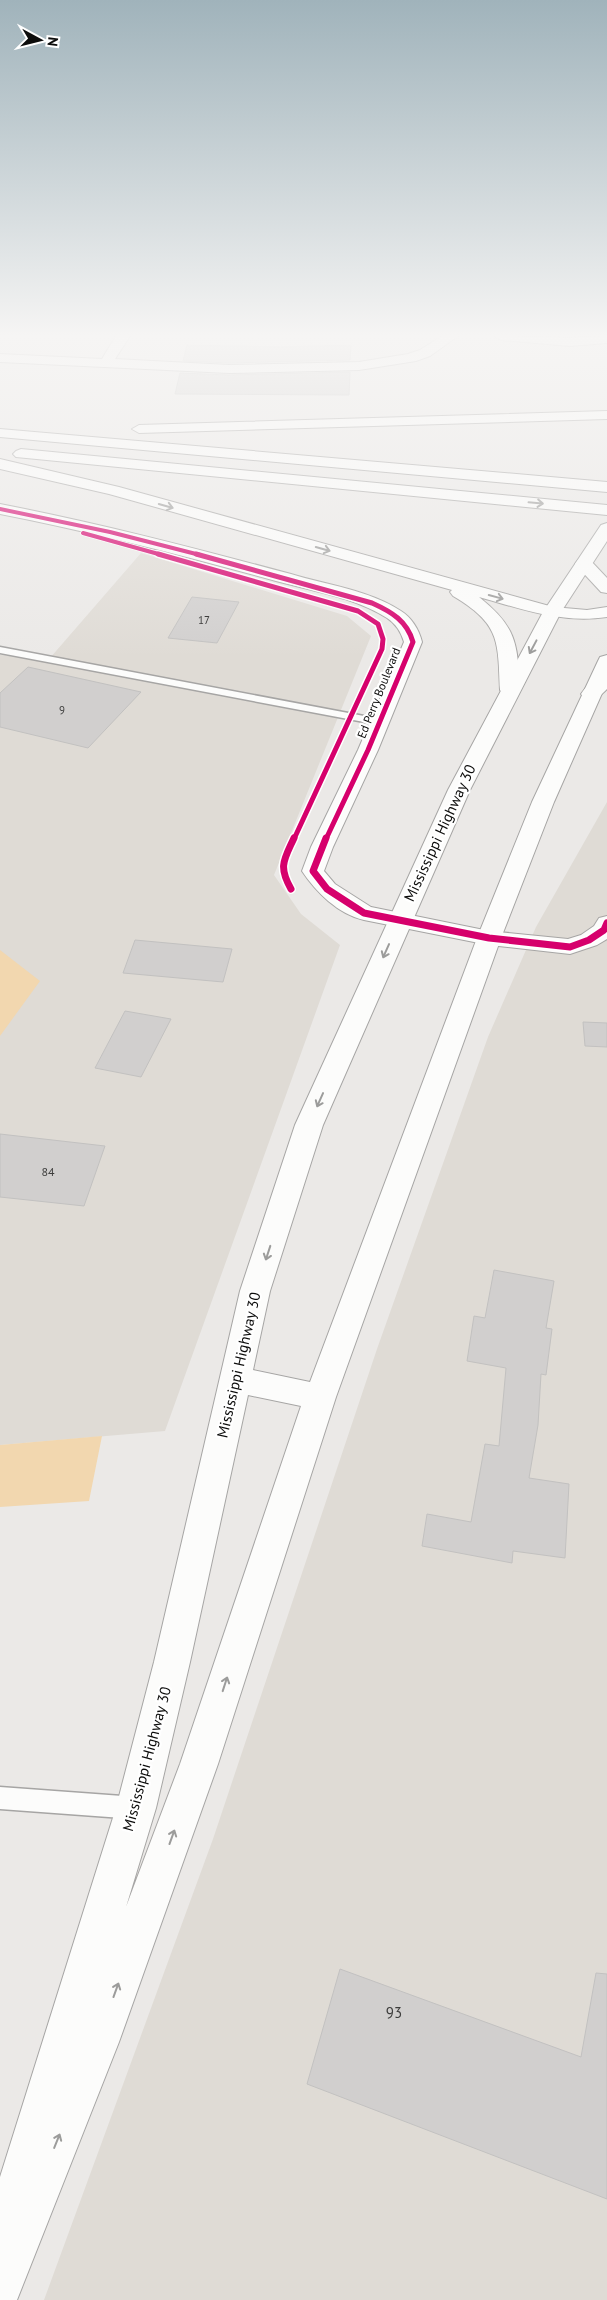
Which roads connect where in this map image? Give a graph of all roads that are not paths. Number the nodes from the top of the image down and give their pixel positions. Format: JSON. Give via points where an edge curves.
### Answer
{"nodes":[{"id":1,"x":116,"y":443,"type":"edge"},
{"id":2,"x":0,"y":452,"type":"edge"},
{"id":3,"x":0,"y":464,"type":"edge"},
{"id":4,"x":607,"y":487,"type":"edge"},
{"id":5,"x":0,"y":510,"type":"edge"},
{"id":6,"x":607,"y":510,"type":"edge"},
{"id":7,"x":595,"y":546,"type":"edge"},
{"id":8,"x":430,"y":579,"type":"junction"},
{"id":9,"x":607,"y":588,"type":"edge"},
{"id":10,"x":552,"y":612,"type":"junction"},
{"id":11,"x":607,"y":612,"type":"edge"},
{"id":12,"x":0,"y":650,"type":"edge"},
{"id":13,"x":607,"y":661,"type":"edge"},
{"id":14,"x":599,"y":686,"type":"edge"},
{"id":15,"x":510,"y":690,"type":"junction"},
{"id":16,"x":380,"y":722,"type":"junction"},
{"id":17,"x":399,"y":921,"type":"junction"},
{"id":18,"x":607,"y":923,"type":"edge"},
{"id":19,"x":489,"y":938,"type":"junction"},
{"id":20,"x":235,"y":1379,"type":"junction"},
{"id":21,"x":320,"y":1397,"type":"junction"},
{"id":22,"x":0,"y":1798,"type":"edge"},
{"id":23,"x":136,"y":1808,"type":"junction"},
{"id":24,"x":0,"y":2251,"type":"edge"},
{"id":25,"x":0,"y":2284,"type":"edge"}],
"edges":[{"from":1,"to":4,"type":"main road"},
{"from":2,"to":6,"type":"main road","one_way":true},
{"from":3,"to":8,"type":"main road","one_way":true,"via":[[114,490]]},
{"from":5,"to":16,"type":"main road","name":"Ed Perry Boulevard","via":[[145,539],[330,591],[396,615],[410,630],[413,642]]},
{"from":7,"to":9,"type":"main road"},
{"from":7,"to":10,"type":"main road","name":"Mississippi Highway 30"},
{"from":8,"to":10,"type":"main road","one_way":true},
{"from":8,"to":15,"type":"main road","via":[[462,593],[496,623],[507,642]]},
{"from":10,"to":11,"type":"main road","via":[[587,615]]},
{"from":10,"to":15,"type":"main road","name":"Mississippi Highway 30","one_way":true},
{"from":12,"to":16,"type":"lane"},
{"from":13,"to":14,"type":"main road"},
{"from":14,"to":19,"type":"main road","via":[[543,802]]},
{"from":15,"to":17,"type":"main road","name":"Mississippi Highway 30","via":[[459,790]]},
{"from":16,"to":17,"type":"main road","name":"Ed Perry Boulevard","via":[[314,871],[327,889],[364,912]]},
{"from":17,"to":19,"type":"main road","name":"Ed Perry Boulevard"},
{"from":17,"to":20,"type":"main road","name":"Mississippi Highway 30","one_way":true,"via":[[309,1125],[255,1291]]},
{"from":18,"to":19,"type":"main road","name":"Ed Perry Boulevard","via":[[604,930],[589,940],[570,947]]},
{"from":19,"to":21,"type":"main road"},
{"from":20,"to":21,"type":"main road"},
{"from":20,"to":23,"type":"main road","name":"Mississippi Highway 30"},
{"from":25,"to":21,"type":"main road","one_way":true,"via":[[97,2042],[199,1764]]},
{"from":22,"to":23,"type":"lane"},
{"from":23,"to":24,"type":"main road","name":"Mississippi Highway 30"}]}
